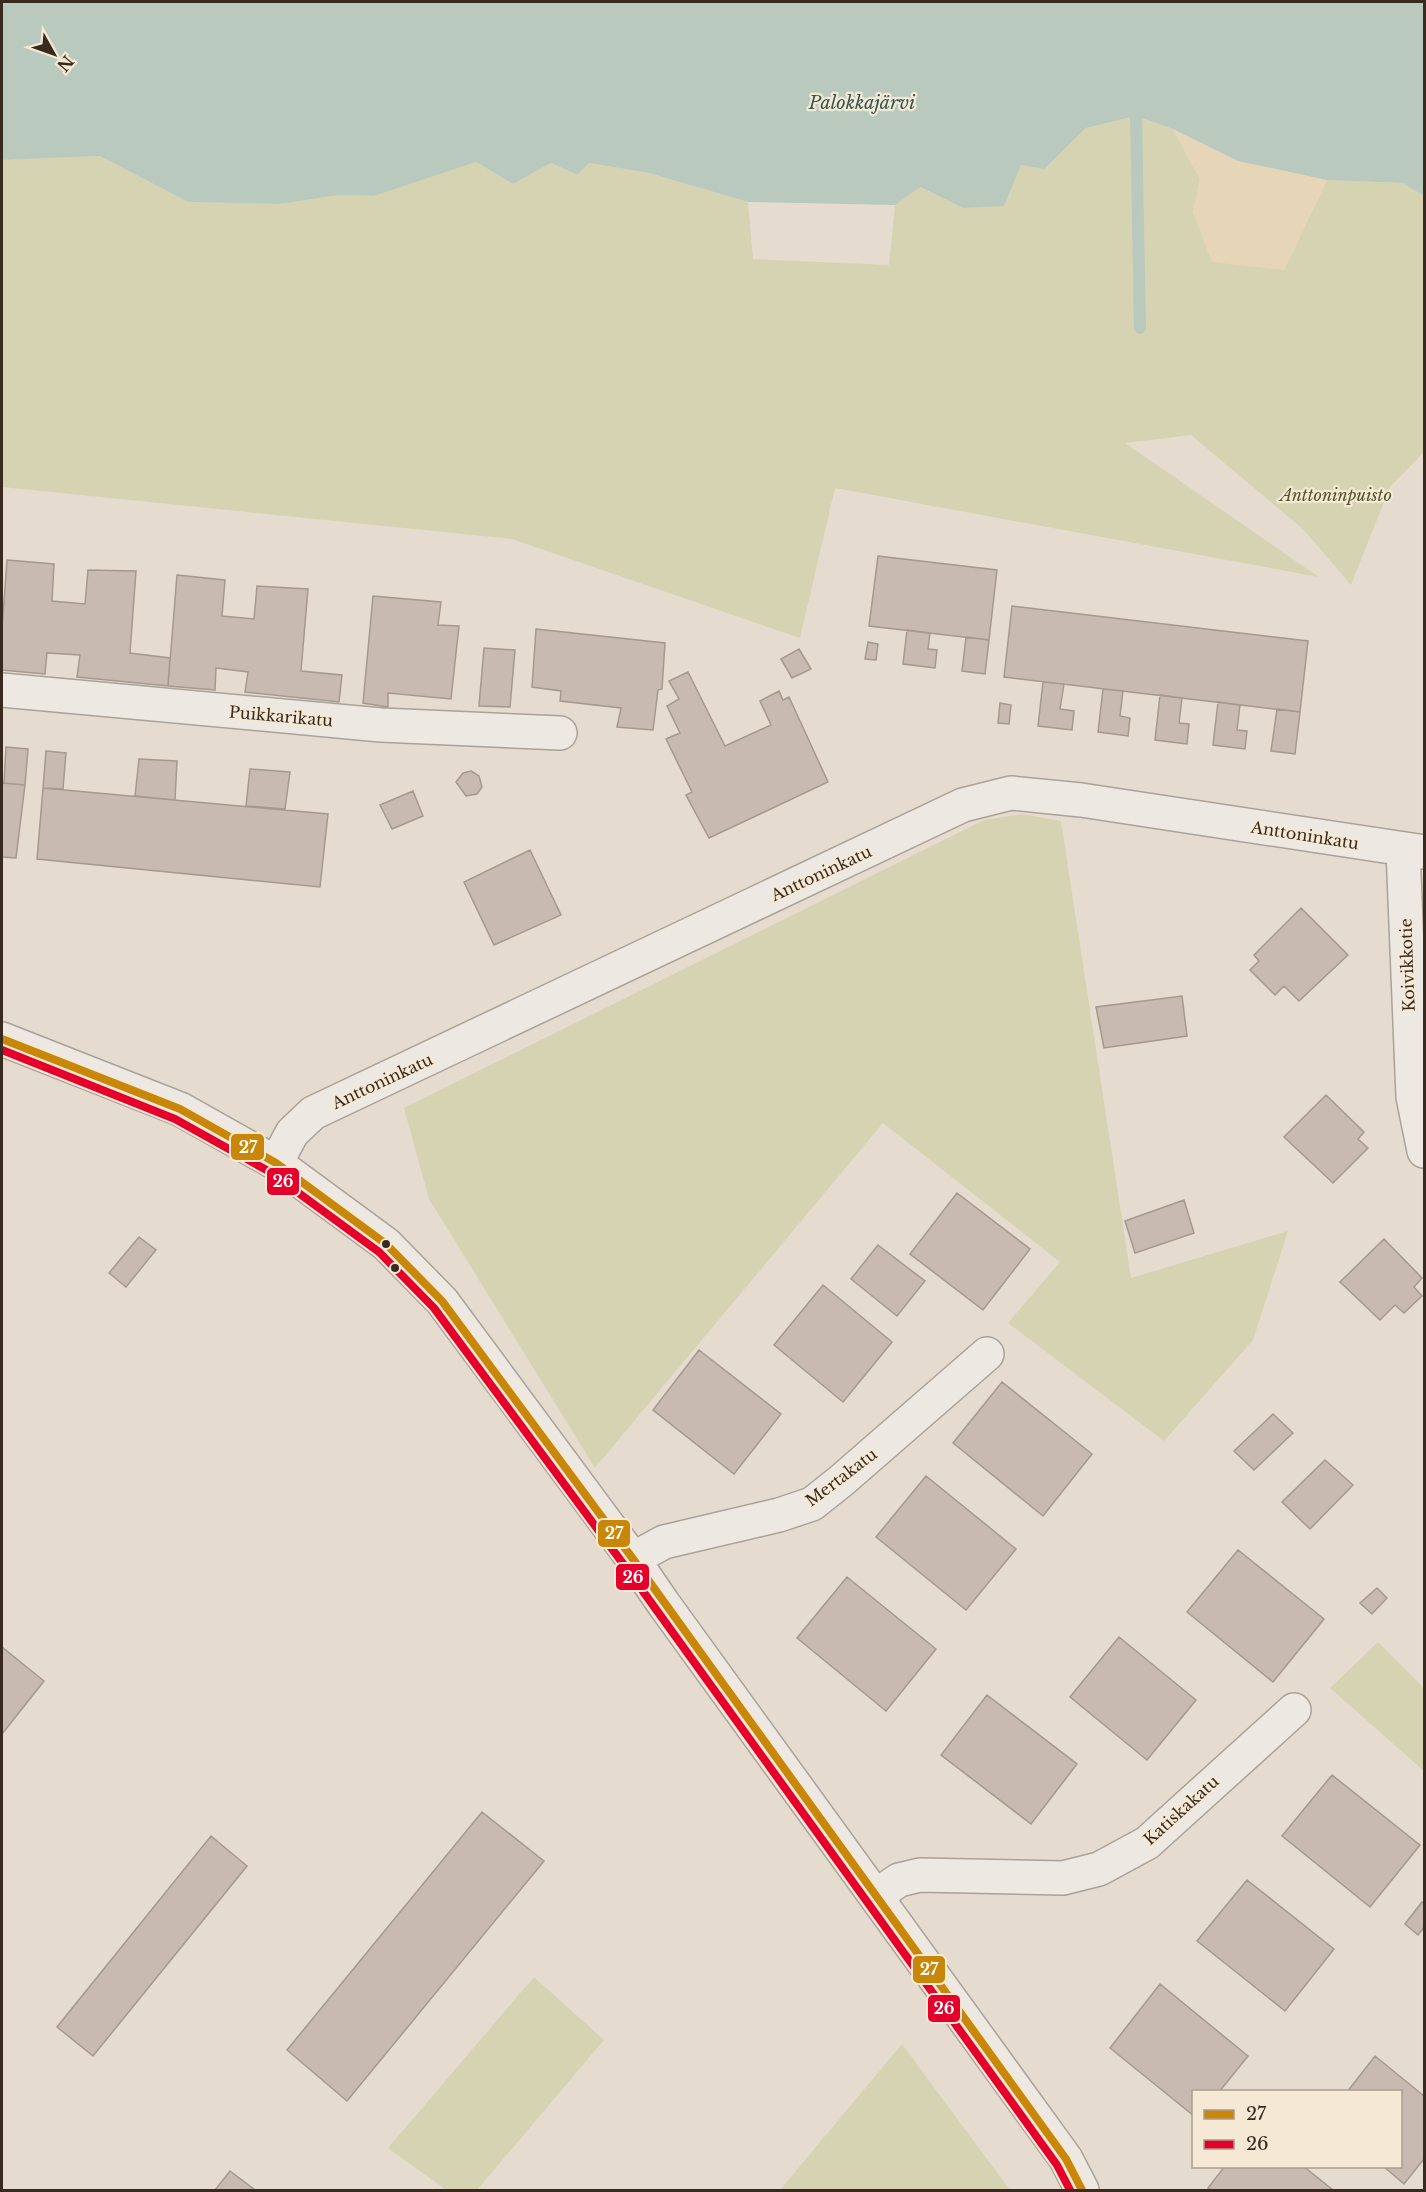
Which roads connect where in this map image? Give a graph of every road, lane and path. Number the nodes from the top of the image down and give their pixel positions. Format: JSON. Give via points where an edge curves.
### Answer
{"nodes":[{"id":1,"x":2,"y":690,"type":"edge"},
{"id":2,"x":560,"y":733,"type":"dead end"},
{"id":3,"x":1414,"y":851,"type":"edge"},
{"id":4,"x":2,"y":1039,"type":"edge"},
{"id":5,"x":1425,"y":1151,"type":"edge"},
{"id":6,"x":276,"y":1163,"type":"junction"},
{"id":7,"x":987,"y":1354,"type":"dead end"},
{"id":8,"x":633,"y":1559,"type":"junction"},
{"id":9,"x":1294,"y":1710,"type":"dead end"},
{"id":10,"x":877,"y":1895,"type":"junction"},
{"id":11,"x":1082,"y":2190,"type":"edge"}],
"edges":[{"from":1,"to":2,"type":"street","name":"Puikkarikatu","via":[[381,725]]},
{"from":3,"to":5,"type":"street","name":"Koivikkotie","via":[[1413,1097]]},
{"from":3,"to":6,"type":"street","name":"Anttoninkatu","via":[[1011,793],[963,805],[313,1113],[292,1133]]},
{"from":4,"to":6,"type":"street","via":[[180,1109]]},
{"from":6,"to":8,"type":"street","via":[[386,1244],[442,1301]]},
{"from":7,"to":8,"type":"street","name":"Mertakatu","via":[[812,1504],[664,1542]]},
{"from":8,"to":10,"type":"street"},
{"from":9,"to":10,"type":"street","name":"Katiskakatu","via":[[1147,1843],[1099,1869],[1063,1878],[920,1875],[899,1880]]},
{"from":10,"to":11,"type":"street","via":[[1066,2159]]}]}
